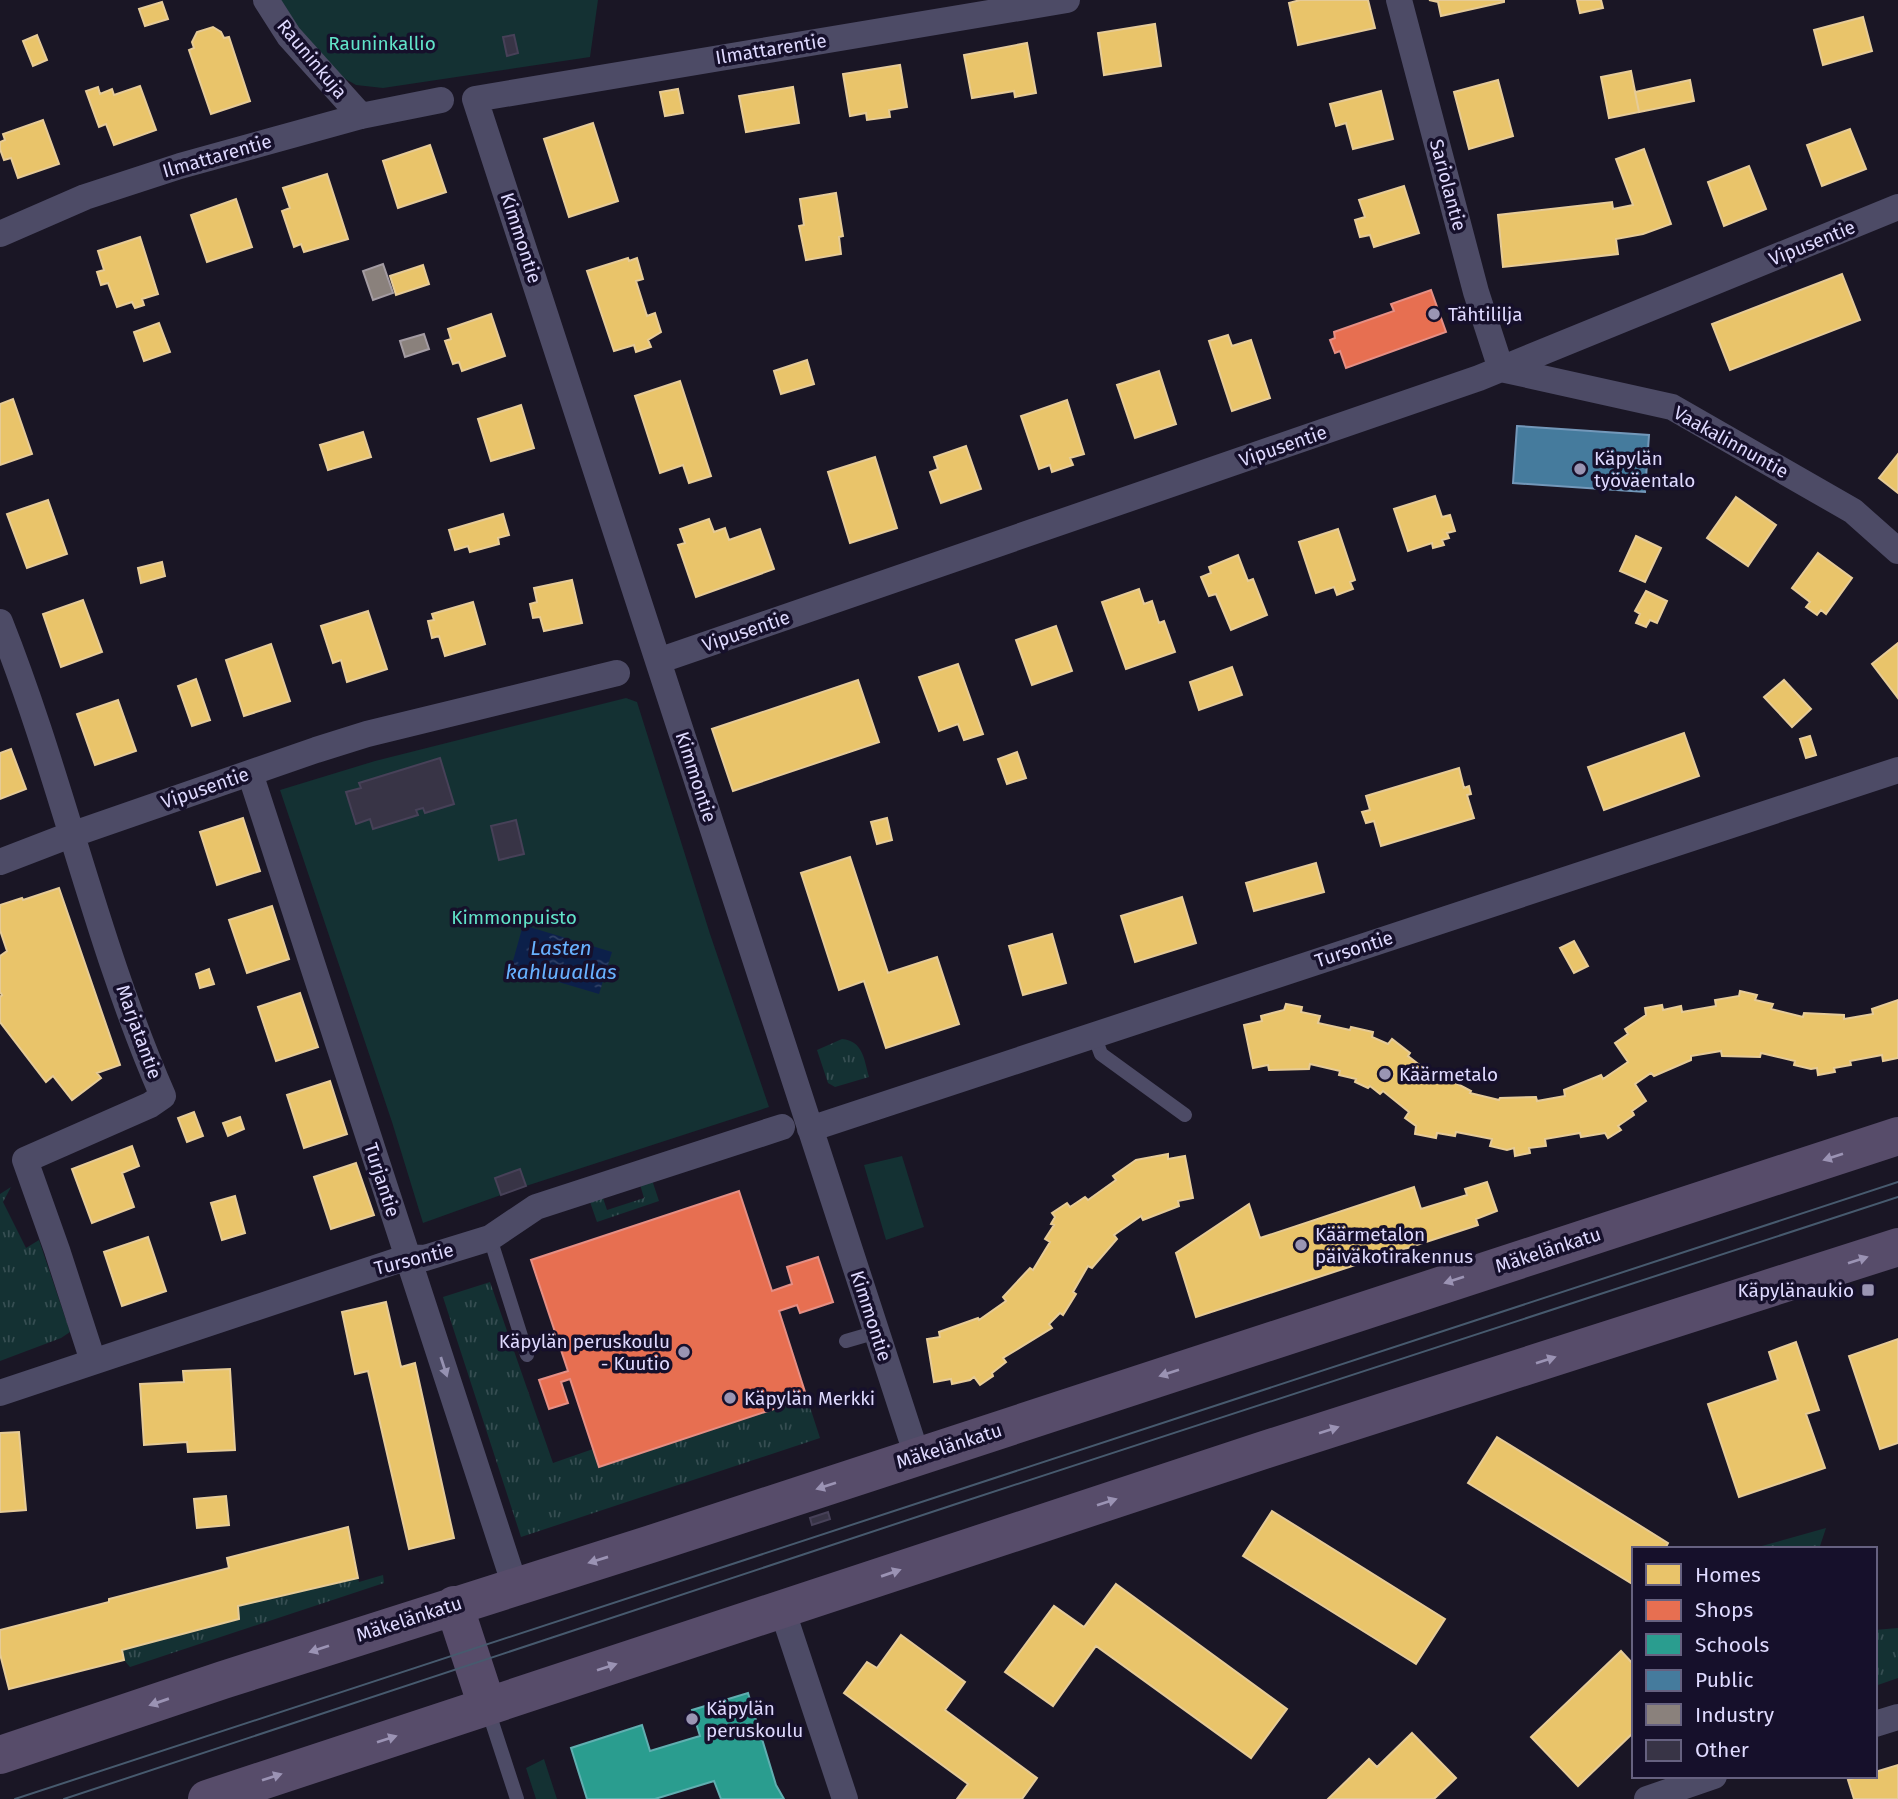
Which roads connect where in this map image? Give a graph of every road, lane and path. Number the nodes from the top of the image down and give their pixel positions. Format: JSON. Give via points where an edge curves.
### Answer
{"nodes":[{"id":1,"x":266,"y":0,"type":"edge"},
{"id":2,"x":1067,"y":0,"type":"edge"},
{"id":3,"x":1399,"y":0,"type":"edge"},
{"id":4,"x":475,"y":99,"type":"joint"},
{"id":5,"x":441,"y":100,"type":"dead end"},
{"id":6,"x":360,"y":116,"type":"junction"},
{"id":7,"x":1898,"y":207,"type":"edge"},
{"id":8,"x":0,"y":234,"type":"edge"},
{"id":9,"x":1501,"y":369,"type":"junction"},
{"id":10,"x":1898,"y":551,"type":"edge"},
{"id":11,"x":0,"y":622,"type":"edge"},
{"id":12,"x":658,"y":661,"type":"junction"},
{"id":13,"x":617,"y":673,"type":"dead end"},
{"id":14,"x":1898,"y":770,"type":"edge"},
{"id":15,"x":250,"y":773,"type":"junction"},
{"id":16,"x":73,"y":834,"type":"junction"},
{"id":17,"x":0,"y":862,"type":"edge"},
{"id":18,"x":1094,"y":1035,"type":"junction"},
{"id":19,"x":1185,"y":1115,"type":"dead end"},
{"id":20,"x":782,"y":1127,"type":"dead end"},
{"id":21,"x":810,"y":1129,"type":"junction"},
{"id":22,"x":1898,"y":1136,"type":"edge"},
{"id":23,"x":490,"y":1238,"type":"junction"},
{"id":24,"x":1898,"y":1247,"type":"edge"},
{"id":25,"x":408,"y":1257,"type":"junction"},
{"id":26,"x":877,"y":1332,"type":"junction"},
{"id":27,"x":846,"y":1341,"type":"dead end"},
{"id":28,"x":527,"y":1355,"type":"dead end"},
{"id":29,"x":93,"y":1361,"type":"junction"},
{"id":30,"x":0,"y":1393,"type":"edge"},
{"id":31,"x":917,"y":1456,"type":"junction"},
{"id":32,"x":515,"y":1586,"type":"junction"},
{"id":33,"x":454,"y":1605,"type":"junction"},
{"id":34,"x":782,"y":1609,"type":"junction"},
{"id":35,"x":487,"y":1706,"type":"junction"},
{"id":36,"x":1898,"y":1717,"type":"edge"},
{"id":37,"x":1877,"y":1723,"type":"edge"},
{"id":38,"x":0,"y":1755,"type":"edge"},
{"id":39,"x":1708,"y":1778,"type":"edge"},
{"id":40,"x":207,"y":1799,"type":"edge"},
{"id":41,"x":517,"y":1799,"type":"edge"},
{"id":42,"x":845,"y":1799,"type":"edge"},
{"id":43,"x":1647,"y":1799,"type":"edge"}],
"edges":[{"from":1,"to":6,"type":"street","name":"Rauninkuja","via":[[289,36]]},
{"from":2,"to":4,"type":"street","name":"Ilmattarentie"},
{"from":3,"to":9,"type":"street","name":"Sariolantie","via":[[1476,292]]},
{"from":4,"to":12,"type":"street","name":"Kimmontie"},
{"from":5,"to":6,"type":"street","name":"Ilmattarentie"},
{"from":6,"to":8,"type":"street","name":"Ilmattarentie","via":[[85,197]]},
{"from":7,"to":9,"type":"street","name":"Vipusentie"},
{"from":9,"to":10,"type":"street","name":"Vaakalinnuntie","via":[[1672,407],[1853,510]]},
{"from":9,"to":12,"type":"street","name":"Vipusentie"},
{"from":11,"to":16,"type":"street","name":"Marjatantie"},
{"from":12,"to":21,"type":"street","name":"Kimmontie"},
{"from":13,"to":15,"type":"street","name":"Vipusentie","via":[[367,734]]},
{"from":14,"to":18,"type":"street","name":"Tursontie"},
{"from":15,"to":16,"type":"street","name":"Vipusentie"},
{"from":15,"to":25,"type":"street","name":"Turjantie"},
{"from":16,"to":17,"type":"street","name":"Vipusentie"},
{"from":16,"to":29,"type":"street","name":"Marjatantie","via":[[85,881],[163,1096],[25,1160]]},
{"from":18,"to":19,"type":"lane","via":[[1101,1054]]},
{"from":18,"to":21,"type":"street","name":"Tursontie"},
{"from":20,"to":23,"type":"street","name":"Tursontie","via":[[536,1207]]},
{"from":21,"to":26,"type":"street","name":"Kimmontie"},
{"from":22,"to":31,"type":"main road","name":"Mäkelänkatu","one_way":true},
{"from":23,"to":25,"type":"street","name":"Tursontie","via":[[425,1258]]},
{"from":23,"to":28,"type":"lane"},
{"from":34,"to":24,"type":"main road","one_way":true},
{"from":25,"to":29,"type":"street","name":"Tursontie"},
{"from":25,"to":32,"type":"street","name":"Turjantie","one_way":true},
{"from":26,"to":27,"type":"lane"},
{"from":26,"to":31,"type":"street","name":"Kimmontie"},
{"from":29,"to":30,"type":"street","name":"Tursontie"},
{"from":31,"to":32,"type":"main road","name":"Mäkelänkatu","one_way":true},
{"from":32,"to":33,"type":"main road","name":"Mäkelänkatu"},
{"from":33,"to":35,"type":"main road"},
{"from":33,"to":38,"type":"main road","name":"Mäkelänkatu","one_way":true},
{"from":35,"to":34,"type":"main road","one_way":true},
{"from":34,"to":42,"type":"street"},
{"from":40,"to":35,"type":"main road","one_way":true},
{"from":35,"to":41,"type":"lane"},
{"from":36,"to":37,"type":"street"},
{"from":39,"to":43,"type":"street"}]}
